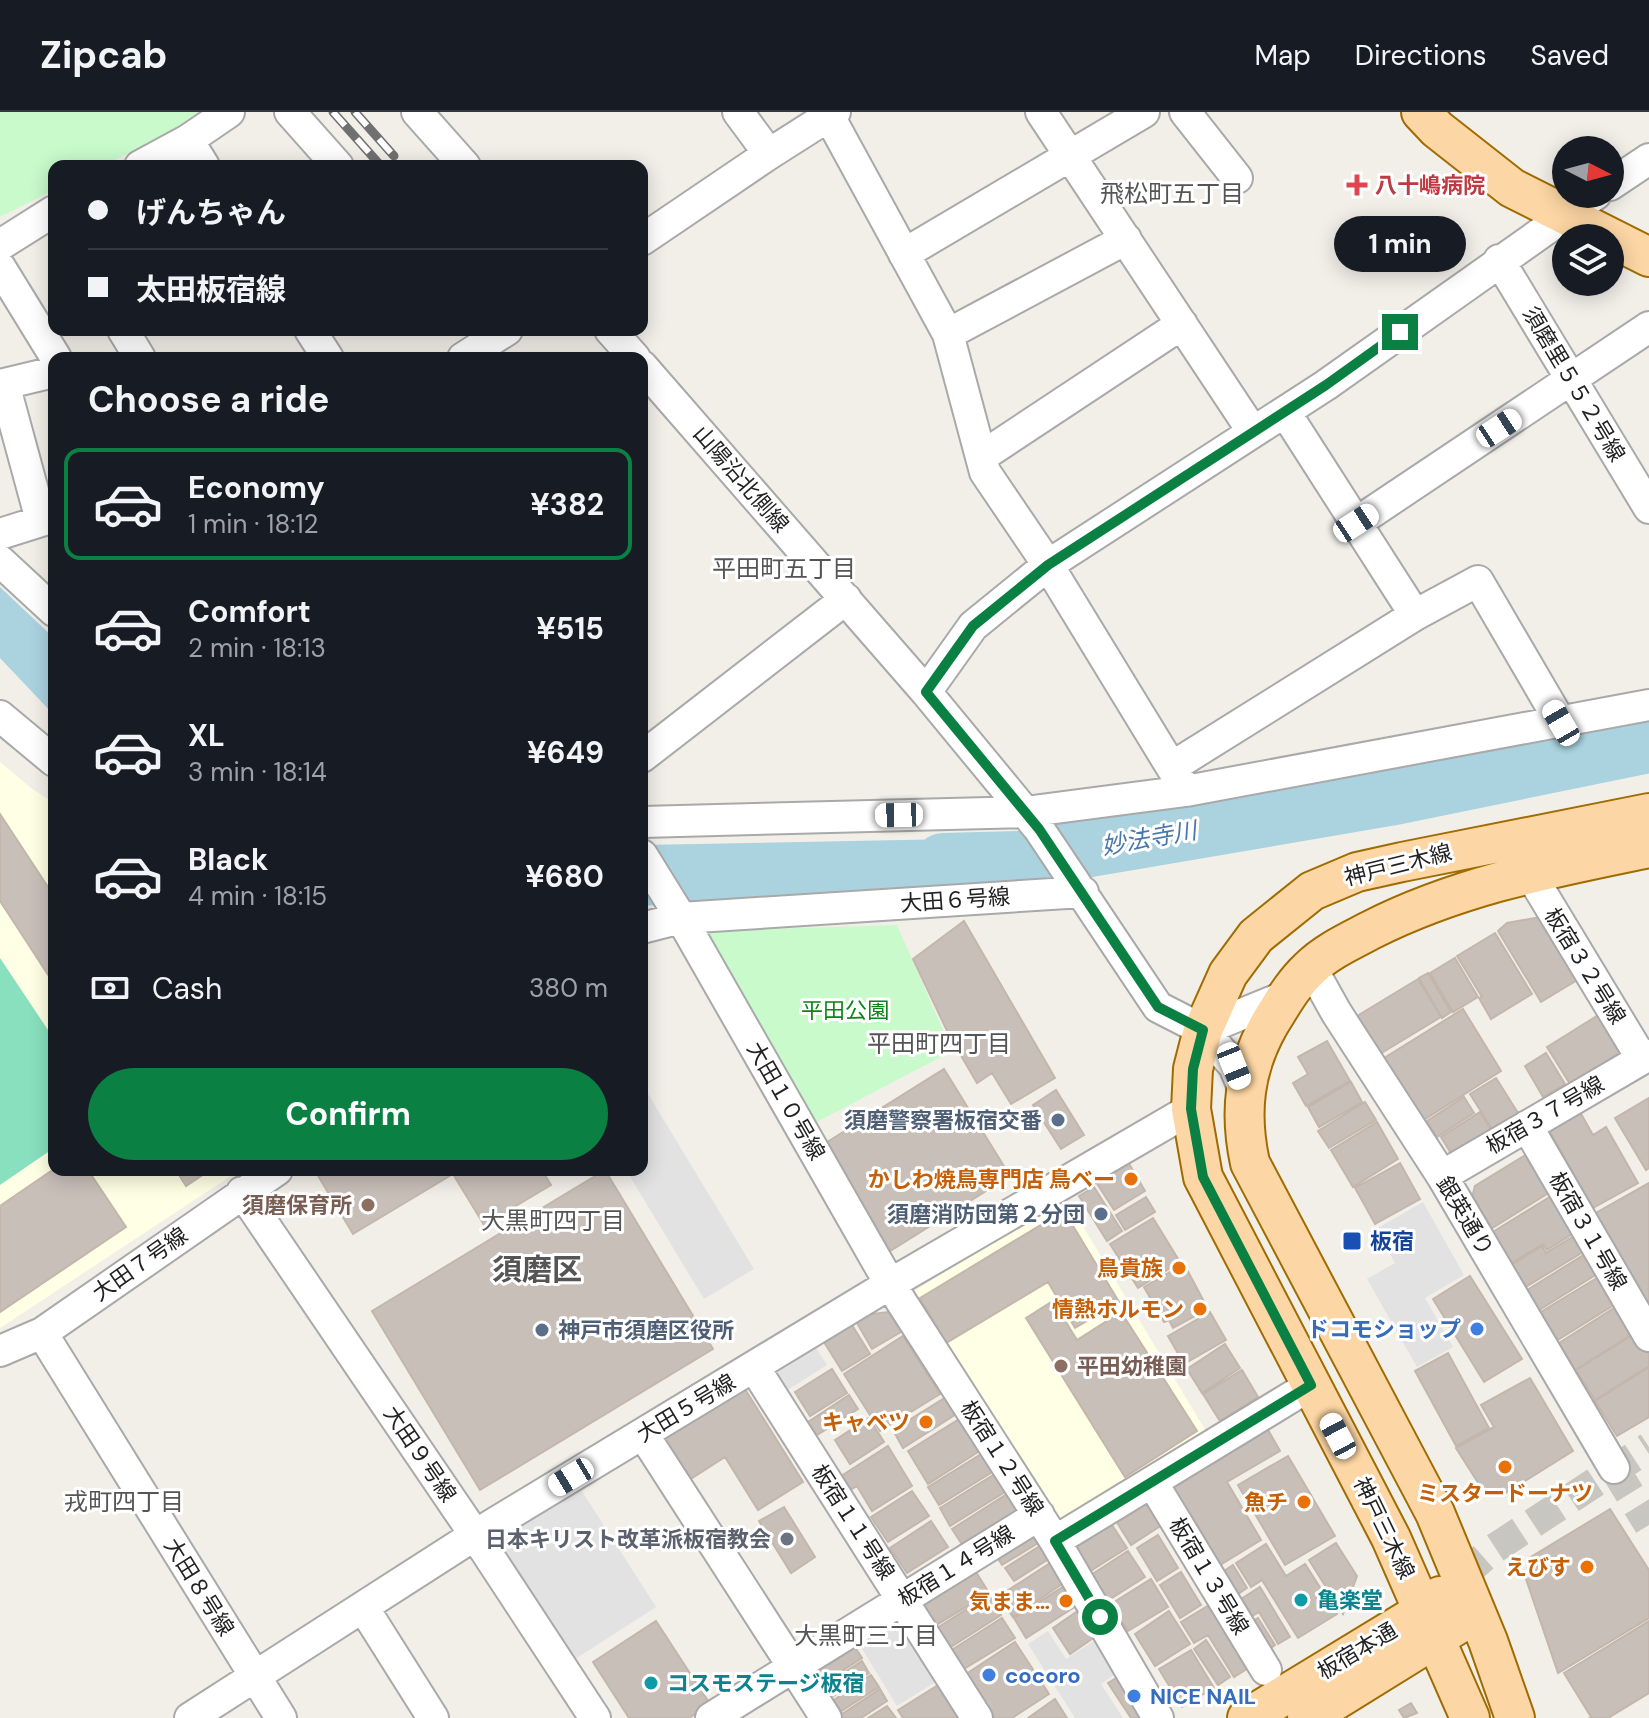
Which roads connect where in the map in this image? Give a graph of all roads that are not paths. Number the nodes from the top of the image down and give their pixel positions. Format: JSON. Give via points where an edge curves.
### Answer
{"nodes":[{"id":1,"x":229,"y":112,"type":"edge"},
{"id":2,"x":290,"y":112,"type":"edge"},
{"id":3,"x":417,"y":112,"type":"edge"},
{"id":4,"x":738,"y":112,"type":"edge"},
{"id":5,"x":1041,"y":112,"type":"edge"},
{"id":6,"x":1144,"y":112,"type":"edge"},
{"id":7,"x":1185,"y":112,"type":"edge"},
{"id":8,"x":1421,"y":112,"type":"edge"},
{"id":9,"x":832,"y":114,"type":"edge"},
{"id":10,"x":188,"y":140,"type":"junction"},
{"id":11,"x":769,"y":154,"type":"junction"},
{"id":12,"x":1071,"y":157,"type":"junction"},
{"id":13,"x":1649,"y":159,"type":"edge"},
{"id":14,"x":151,"y":160,"type":"edge"},
{"id":15,"x":200,"y":160,"type":"edge"},
{"id":16,"x":333,"y":160,"type":"edge"},
{"id":17,"x":460,"y":160,"type":"edge"},
{"id":18,"x":1624,"y":176,"type":"edge"},
{"id":19,"x":1237,"y":178,"type":"dead end"},
{"id":20,"x":1552,"y":197,"type":"edge"},
{"id":21,"x":1574,"y":208,"type":"edge"},
{"id":22,"x":1585,"y":208,"type":"edge"},
{"id":23,"x":48,"y":215,"type":"edge"},
{"id":24,"x":648,"y":236,"type":"edge"},
{"id":25,"x":1126,"y":239,"type":"junction"},
{"id":26,"x":0,"y":245,"type":"edge"},
{"id":27,"x":904,"y":254,"type":"junction"},
{"id":28,"x":1649,"y":257,"type":"edge"},
{"id":29,"x":1499,"y":260,"type":"junction"},
{"id":30,"x":0,"y":267,"type":"edge"},
{"id":31,"x":1182,"y":324,"type":"junction"},
{"id":32,"x":1649,"y":327,"type":"edge"},
{"id":33,"x":948,"y":334,"type":"junction"},
{"id":34,"x":490,"y":336,"type":"edge"},
{"id":35,"x":615,"y":336,"type":"edge"},
{"id":36,"x":52,"y":352,"type":"edge"},
{"id":37,"x":470,"y":352,"type":"edge"},
{"id":38,"x":630,"y":352,"type":"edge"},
{"id":39,"x":48,"y":373,"type":"edge"},
{"id":40,"x":648,"y":373,"type":"edge"},
{"id":41,"x":1571,"y":381,"type":"junction"},
{"id":42,"x":1285,"y":412,"type":"junction"},
{"id":43,"x":1253,"y":432,"type":"junction"},
{"id":44,"x":981,"y":457,"type":"junction"},
{"id":45,"x":1649,"y":508,"type":"edge"},
{"id":46,"x":48,"y":519,"type":"edge"},
{"id":47,"x":1356,"y":523,"type":"junction"},
{"id":48,"x":0,"y":534,"type":"edge"},
{"id":49,"x":0,"y":561,"type":"edge"},
{"id":50,"x":1048,"y":565,"type":"junction"},
{"id":51,"x":846,"y":599,"type":"junction"},
{"id":52,"x":48,"y":605,"type":"edge"},
{"id":53,"x":1415,"y":615,"type":"junction"},
{"id":54,"x":926,"y":692,"type":"junction"},
{"id":55,"x":1649,"y":705,"type":"edge"},
{"id":56,"x":0,"y":716,"type":"edge"},
{"id":57,"x":1561,"y":723,"type":"junction"},
{"id":58,"x":648,"y":752,"type":"edge"},
{"id":59,"x":48,"y":755,"type":"edge"},
{"id":60,"x":1179,"y":779,"type":"junction"},
{"id":61,"x":1649,"y":813,"type":"edge"},
{"id":62,"x":1032,"y":820,"type":"junction"},
{"id":63,"x":648,"y":822,"type":"edge"},
{"id":64,"x":1649,"y":848,"type":"edge"},
{"id":65,"x":648,"y":865,"type":"edge"},
{"id":66,"x":1529,"y":872,"type":"junction"},
{"id":67,"x":1083,"y":892,"type":"junction"},
{"id":68,"x":681,"y":918,"type":"junction"},
{"id":69,"x":648,"y":926,"type":"edge"},
{"id":70,"x":1311,"y":967,"type":"junction"},
{"id":71,"x":1286,"y":996,"type":"junction"},
{"id":72,"x":1203,"y":1030,"type":"junction"},
{"id":73,"x":1646,"y":1057,"type":"edge"},
{"id":74,"x":1245,"y":1092,"type":"junction"},
{"id":75,"x":1191,"y":1109,"type":"junction"},
{"id":76,"x":1527,"y":1126,"type":"junction"},
{"id":77,"x":267,"y":1176,"type":"edge"},
{"id":78,"x":1442,"y":1176,"type":"junction"},
{"id":79,"x":242,"y":1192,"type":"junction"},
{"id":80,"x":890,"y":1284,"type":"junction"},
{"id":81,"x":42,"y":1333,"type":"junction"},
{"id":82,"x":1649,"y":1336,"type":"edge"},
{"id":83,"x":0,"y":1351,"type":"edge"},
{"id":84,"x":754,"y":1367,"type":"junction"},
{"id":85,"x":1311,"y":1385,"type":"junction"},
{"id":86,"x":643,"y":1434,"type":"junction"},
{"id":87,"x":1614,"y":1468,"type":"tunnel mouth"},
{"id":88,"x":1152,"y":1482,"type":"junction"},
{"id":89,"x":1039,"y":1515,"type":"junction"},
{"id":90,"x":475,"y":1535,"type":"junction"},
{"id":91,"x":1055,"y":1541,"type":"junction"},
{"id":92,"x":1461,"y":1577,"type":"junction"},
{"id":93,"x":902,"y":1599,"type":"junction"},
{"id":94,"x":363,"y":1607,"type":"junction"},
{"id":95,"x":1476,"y":1613,"type":"junction"},
{"id":96,"x":1429,"y":1625,"type":"junction"},
{"id":97,"x":792,"y":1667,"type":"junction"},
{"id":98,"x":1266,"y":1670,"type":"dead end"},
{"id":99,"x":255,"y":1678,"type":"junction"},
{"id":100,"x":589,"y":1716,"type":"edge"},
{"id":101,"x":190,"y":1718,"type":"edge"},
{"id":102,"x":281,"y":1718,"type":"edge"},
{"id":103,"x":433,"y":1718,"type":"edge"},
{"id":104,"x":711,"y":1718,"type":"edge"},
{"id":105,"x":826,"y":1718,"type":"edge"},
{"id":106,"x":977,"y":1718,"type":"edge"},
{"id":107,"x":1158,"y":1718,"type":"edge"},
{"id":108,"x":1247,"y":1718,"type":"edge"},
{"id":109,"x":1307,"y":1718,"type":"edge"},
{"id":110,"x":1470,"y":1718,"type":"edge"},
{"id":111,"x":1515,"y":1718,"type":"edge"}],
"edges":[{"from":1,"to":10,"type":"street"},
{"from":2,"to":16,"type":"street"},
{"from":3,"to":17,"type":"street"},
{"from":4,"to":11,"type":"street"},
{"from":5,"to":12,"type":"street"},
{"from":6,"to":12,"type":"street"},
{"from":7,"to":19,"type":"street"},
{"from":8,"to":20,"type":"main road","via":[[1512,188]]},
{"from":9,"to":11,"type":"street"},
{"from":9,"to":27,"type":"street"},
{"from":10,"to":14,"type":"street"},
{"from":10,"to":15,"type":"street"},
{"from":11,"to":24,"type":"street"},
{"from":12,"to":25,"type":"street"},
{"from":12,"to":27,"type":"street"},
{"from":13,"to":18,"type":"street"},
{"from":21,"to":29,"type":"street"},
{"from":22,"to":28,"type":"main road"},
{"from":23,"to":26,"type":"street"},
{"from":25,"to":31,"type":"street"},
{"from":25,"to":33,"type":"street"},
{"from":27,"to":33,"type":"street"},
{"from":29,"to":41,"type":"street","name":"須磨里５５２号線"},
{"from":29,"to":42,"type":"street"},
{"from":30,"to":36,"type":"street"},
{"from":31,"to":43,"type":"street"},
{"from":31,"to":44,"type":"street"},
{"from":32,"to":41,"type":"street"},
{"from":33,"to":44,"type":"street"},
{"from":34,"to":37,"type":"street"},
{"from":35,"to":38,"type":"street"},
{"from":39,"to":46,"type":"street","via":[[4,384]]},
{"from":40,"to":51,"type":"street","name":"山陽沿北側線"},
{"from":41,"to":45,"type":"street","name":"須磨里５５２号線"},
{"from":41,"to":47,"type":"street"},
{"from":42,"to":43,"type":"street"},
{"from":42,"to":47,"type":"street"},
{"from":43,"to":50,"type":"street"},
{"from":44,"to":50,"type":"street","via":[[985,472]]},
{"from":46,"to":48,"type":"street"},
{"from":47,"to":53,"type":"street"},
{"from":49,"to":52,"type":"street"},
{"from":50,"to":54,"type":"street","via":[[973,626]]},
{"from":50,"to":60,"type":"street"},
{"from":51,"to":54,"type":"street","name":"山陽沿北側線"},
{"from":51,"to":58,"type":"street"},
{"from":53,"to":57,"type":"street","via":[[1478,581]]},
{"from":53,"to":60,"type":"street"},
{"from":54,"to":62,"type":"street","name":"山陽沿北側線"},
{"from":55,"to":57,"type":"street"},
{"from":56,"to":59,"type":"street"},
{"from":57,"to":60,"type":"street"},
{"from":60,"to":62,"type":"street"},
{"from":61,"to":72,"type":"main road","name":"神戸三木線","via":[[1357,872],[1312,891],[1242,953]]},
{"from":62,"to":63,"type":"street"},
{"from":62,"to":67,"type":"street","name":"山陽沿北側線"},
{"from":64,"to":66,"type":"main road","name":"神戸三木線"},
{"from":65,"to":68,"type":"street","name":"大田１０号線"},
{"from":66,"to":70,"type":"main road","name":"神戸三木線","via":[[1468,889],[1385,923]]},
{"from":66,"to":73,"type":"street","name":"板宿３２号線"},
{"from":67,"to":68,"type":"street","name":"大田６号線"},
{"from":67,"to":72,"type":"street","via":[[1158,1007]]},
{"from":68,"to":69,"type":"street","name":"大田６号線"},
{"from":68,"to":80,"type":"street","name":"大田１０号線"},
{"from":70,"to":71,"type":"main road","name":"神戸三木線"},
{"from":70,"to":78,"type":"street","name":"銀英通り"},
{"from":71,"to":72,"type":"street"},
{"from":71,"to":74,"type":"main road","name":"神戸三木線","via":[[1257,1046]]},
{"from":72,"to":74,"type":"street","via":[[1234,1066]]},
{"from":72,"to":75,"type":"main road","name":"神戸三木線","via":[[1193,1069]]},
{"from":73,"to":76,"type":"street","name":"板宿３７号線"},
{"from":74,"to":92,"type":"main road","name":"神戸三木線","via":[[1250,1163],[1435,1513]]},
{"from":75,"to":80,"type":"street","name":"大田５号線"},
{"from":75,"to":85,"type":"main road","name":"神戸三木線","via":[[1203,1177]]},
{"from":76,"to":78,"type":"street","name":"板宿３７号線"},
{"from":76,"to":82,"type":"street","name":"板宿３１号線"},
{"from":77,"to":79,"type":"street","name":"大田７号線"},
{"from":78,"to":87,"type":"street","name":"銀英通り"},
{"from":79,"to":81,"type":"street","name":"大田７号線"},
{"from":79,"to":90,"type":"street","name":"大田９号線"},
{"from":80,"to":84,"type":"street","name":"大田５号線"},
{"from":80,"to":89,"type":"street","name":"板宿１２号線"},
{"from":81,"to":83,"type":"street","name":"大田７号線"},
{"from":81,"to":99,"type":"street","name":"大田８号線"},
{"from":84,"to":86,"type":"street","name":"大田５号線"},
{"from":84,"to":93,"type":"street","name":"板宿１１号線"},
{"from":85,"to":88,"type":"street"},
{"from":85,"to":96,"type":"main road","name":"神戸三木線","via":[[1391,1538]]},
{"from":86,"to":90,"type":"street","name":"大田５号線"},
{"from":86,"to":97,"type":"street"},
{"from":88,"to":91,"type":"street"},
{"from":88,"to":98,"type":"street","name":"板宿１３号線"},
{"from":89,"to":91,"type":"street","name":"板宿１２号線"},
{"from":89,"to":93,"type":"street","name":"板宿１４号線"},
{"from":90,"to":94,"type":"street","name":"大田５号線"},
{"from":90,"to":100,"type":"street","name":"大田９号線"},
{"from":91,"to":107,"type":"street","name":"板宿１２号線"},
{"from":92,"to":95,"type":"main road","name":"神戸三木線"},
{"from":92,"to":96,"type":"main road","name":"板宿本通"},
{"from":93,"to":97,"type":"street","name":"板宿１４号線"},
{"from":93,"to":106,"type":"street","name":"板宿１１号線"},
{"from":94,"to":99,"type":"street","name":"大田５号線"},
{"from":94,"to":103,"type":"street"},
{"from":95,"to":96,"type":"main road","name":"板宿本通"},
{"from":95,"to":111,"type":"main road","name":"神戸三木線"},
{"from":96,"to":108,"type":"main road","name":"板宿本通"},
{"from":96,"to":109,"type":"main road","name":"板宿本通"},
{"from":96,"to":110,"type":"main road","name":"神戸三木線"},
{"from":97,"to":104,"type":"street","name":"板宿１４号線"},
{"from":97,"to":105,"type":"street"},
{"from":99,"to":101,"type":"street","name":"大田５号線"},
{"from":99,"to":102,"type":"street","name":"大田８号線"}]}
